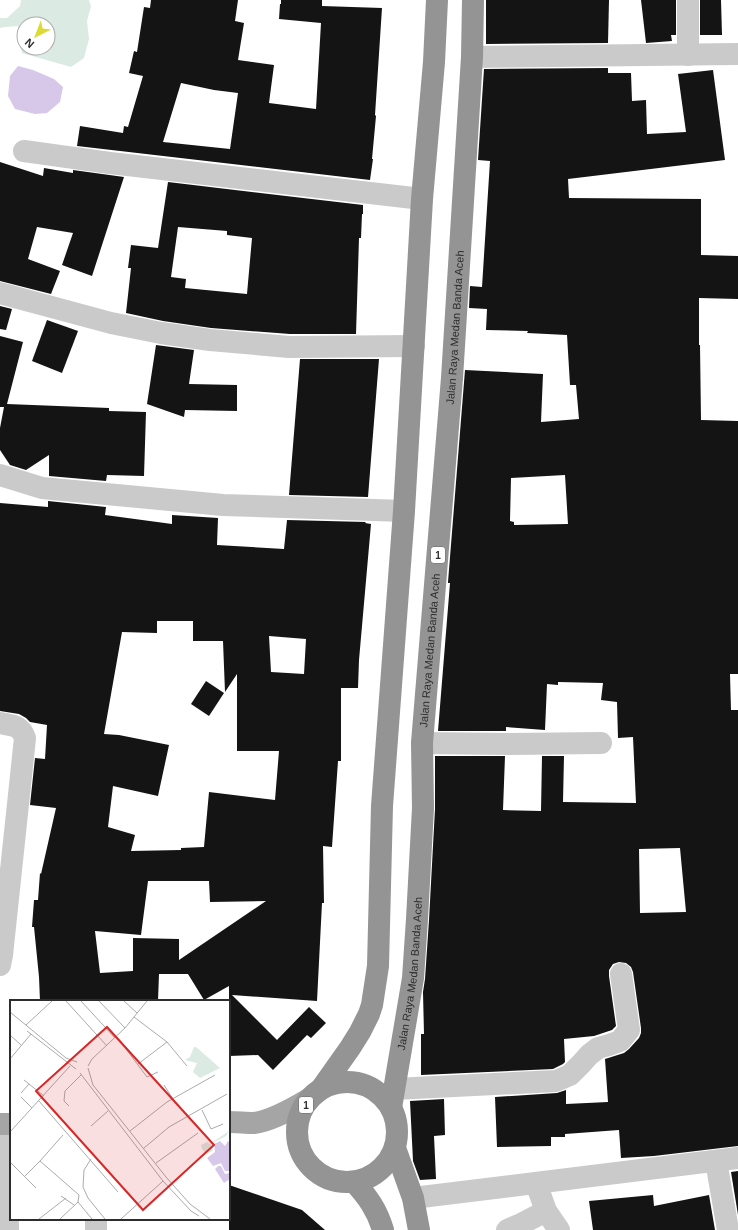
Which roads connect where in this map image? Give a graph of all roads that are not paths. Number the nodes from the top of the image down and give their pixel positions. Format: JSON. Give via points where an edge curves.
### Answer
{"nodes":[{"id":1,"x":437,"y":0,"type":"edge"},
{"id":2,"x":473,"y":0,"type":"edge"},
{"id":3,"x":688,"y":0,"type":"edge"},
{"id":4,"x":738,"y":54,"type":"edge"},
{"id":5,"x":688,"y":55,"type":"junction"},
{"id":6,"x":472,"y":57,"type":"junction"},
{"id":7,"x":24,"y":151,"type":"dead end"},
{"id":8,"x":422,"y":199,"type":"junction"},
{"id":9,"x":0,"y":293,"type":"edge"},
{"id":10,"x":414,"y":346,"type":"junction"},
{"id":11,"x":0,"y":475,"type":"edge"},
{"id":12,"x":404,"y":512,"type":"junction"},
{"id":13,"x":0,"y":723,"type":"edge"},
{"id":14,"x":422,"y":743,"type":"junction"},
{"id":15,"x":601,"y":743,"type":"dead end"},
{"id":16,"x":6,"y":858,"type":"edge"},
{"id":17,"x":0,"y":965,"type":"edge"},
{"id":18,"x":622,"y":974,"type":"dead end"},
{"id":19,"x":315,"y":1094,"type":"junction"},
{"id":20,"x":392,"y":1099,"type":"junction"},
{"id":21,"x":230,"y":1122,"type":"edge"},
{"id":22,"x":6,"y":1124,"type":"edge"},
{"id":23,"x":394,"y":1148,"type":"junction"},
{"id":24,"x":738,"y":1158,"type":"edge"},
{"id":25,"x":716,"y":1161,"type":"junction"},
{"id":26,"x":354,"y":1182,"type":"junction"},
{"id":27,"x":536,"y":1183,"type":"junction"},
{"id":28,"x":414,"y":1198,"type":"junction"},
{"id":29,"x":546,"y":1211,"type":"junction"},
{"id":30,"x":8,"y":1230,"type":"edge"},
{"id":31,"x":383,"y":1230,"type":"edge"},
{"id":32,"x":419,"y":1230,"type":"edge"},
{"id":33,"x":507,"y":1230,"type":"edge"},
{"id":34,"x":559,"y":1230,"type":"edge"},
{"id":35,"x":728,"y":1230,"type":"edge"}],
"edges":[{"from":1,"to":8,"type":"highway","number":"1"},
{"from":2,"to":6,"type":"highway","name":"Jalan Raya Medan Banda Aceh","number":"1"},
{"from":3,"to":5,"type":"street"},
{"from":4,"to":5,"type":"street"},
{"from":5,"to":6,"type":"street"},
{"from":6,"to":14,"type":"highway","name":"Jalan Raya Medan Banda Aceh","number":"1","via":[[452,378]]},
{"from":7,"to":8,"type":"street"},
{"from":8,"to":10,"type":"highway","number":"1"},
{"from":9,"to":10,"type":"street","via":[[111,323],[210,340],[289,347]]},
{"from":10,"to":12,"type":"highway","number":"1"},
{"from":11,"to":12,"type":"street","via":[[42,488],[215,504]]},
{"from":12,"to":19,"type":"highway","number":"1","via":[[382,806],[376,980],[372,1005],[360,1032]]},
{"from":13,"to":16,"type":"street","via":[[18,727],[25,738]]},
{"from":14,"to":15,"type":"street"},
{"from":14,"to":20,"type":"highway","name":"Jalan Raya Medan Banda Aceh","number":"1","via":[[423,808],[417,919],[412,978]]},
{"from":16,"to":17,"type":"street"},
{"from":18,"to":20,"type":"street","via":[[629,1030],[620,1041],[598,1048],[570,1075],[556,1081]]},
{"from":19,"to":20,"type":"highway","number":"1","via":[[336,1083],[352,1083],[368,1087],[381,1096]]},
{"from":19,"to":21,"type":"main road","via":[[284,1113],[262,1121]]},
{"from":19,"to":26,"type":"highway","number":"1","via":[[301,1112],[297,1127],[298,1142],[303,1156],[325,1177]]},
{"from":20,"to":23,"type":"highway","number":"1","via":[[397,1134]]},
{"from":22,"to":30,"type":"street"},
{"from":23,"to":26,"type":"highway","number":"1","via":[[389,1160],[380,1170],[368,1178]]},
{"from":23,"to":28,"type":"highway","number":"1"},
{"from":24,"to":25,"type":"street"},
{"from":25,"to":27,"type":"street"},
{"from":25,"to":35,"type":"street"},
{"from":26,"to":31,"type":"highway","via":[[369,1198]]},
{"from":27,"to":28,"type":"street"},
{"from":27,"to":29,"type":"street"},
{"from":28,"to":32,"type":"highway","number":"1"},
{"from":29,"to":33,"type":"street"},
{"from":29,"to":34,"type":"street"}]}
